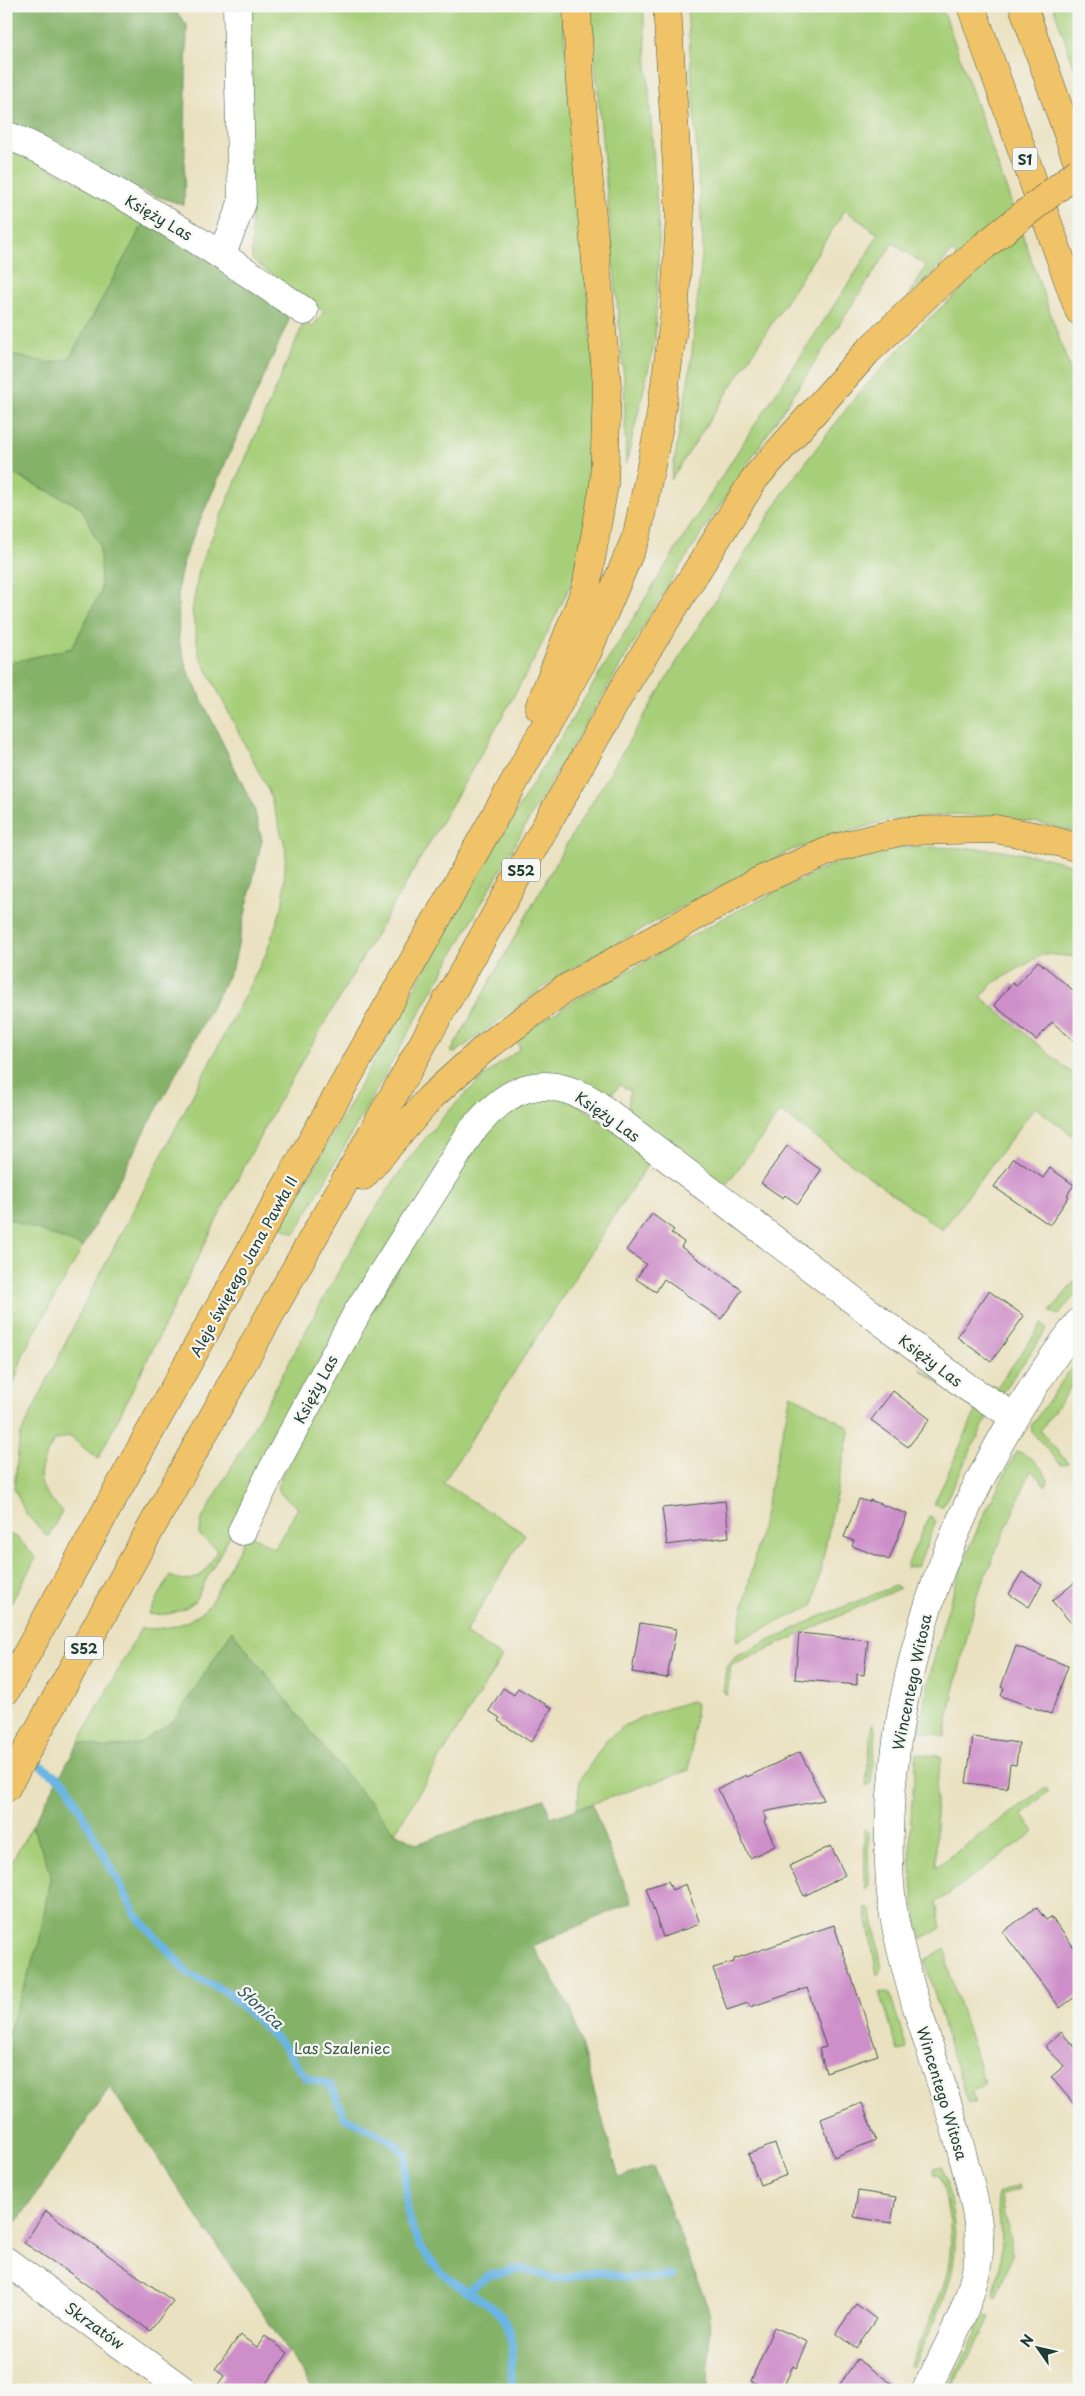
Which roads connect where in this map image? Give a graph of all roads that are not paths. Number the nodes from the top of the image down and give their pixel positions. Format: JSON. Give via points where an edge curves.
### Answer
{"nodes":[{"id":1,"x":237,"y":6,"type":"edge"},
{"id":2,"x":577,"y":6,"type":"edge"},
{"id":3,"x":667,"y":6,"type":"edge"},
{"id":4,"x":971,"y":6,"type":"edge"},
{"id":5,"x":1023,"y":6,"type":"edge"},
{"id":6,"x":6,"y":135,"type":"edge"},
{"id":7,"x":1079,"y":166,"type":"edge"},
{"id":8,"x":1079,"y":170,"type":"edge"},
{"id":9,"x":222,"y":254,"type":"junction"},
{"id":10,"x":304,"y":311,"type":"dead end"},
{"id":11,"x":1079,"y":311,"type":"edge"},
{"id":12,"x":480,"y":842,"type":"junction"},
{"id":13,"x":1079,"y":848,"type":"edge"},
{"id":14,"x":296,"y":1268,"type":"junction"},
{"id":15,"x":1079,"y":1322,"type":"edge"},
{"id":16,"x":1013,"y":1416,"type":"junction"},
{"id":17,"x":242,"y":1531,"type":"dead end"},
{"id":18,"x":6,"y":1691,"type":"edge"},
{"id":19,"x":6,"y":1788,"type":"edge"},
{"id":20,"x":6,"y":2261,"type":"edge"},
{"id":21,"x":183,"y":2390,"type":"edge"},
{"id":22,"x":926,"y":2390,"type":"edge"}],
"edges":[{"from":1,"to":9,"type":"street","via":[[242,203]]},
{"from":2,"to":12,"type":"highway","via":[[580,82],[607,385],[604,486],[586,588],[552,679]]},
{"from":3,"to":12,"type":"highway","via":[[680,216],[674,321],[659,426],[636,536],[587,653]]},
{"from":4,"to":11,"type":"highway","number":"S1"},
{"from":5,"to":7,"type":"highway"},
{"from":6,"to":9,"type":"street","name":"Księży Las","via":[[32,145]]},
{"from":8,"to":14,"type":"highway","number":"S52","bridge":true,"via":[[928,294],[867,352],[755,478],[627,682]]},
{"from":9,"to":10,"type":"street","name":"Księży Las"},
{"from":12,"to":18,"type":"highway","name":"Aleje świętego Jana Pawła II"},
{"from":13,"to":14,"type":"highway","via":[[995,829],[904,831],[838,847],[761,880],[563,990],[473,1058],[431,1097],[375,1160]]},
{"from":14,"to":19,"type":"highway","number":"S52"},
{"from":15,"to":16,"type":"street","name":"Wincentego Witosa"},
{"from":16,"to":17,"type":"street","name":"Księży Las","via":[[966,1387],[594,1102],[562,1087],[534,1086],[505,1096],[471,1132],[356,1313]]},
{"from":16,"to":22,"type":"street","name":"Wincentego Witosa","via":[[978,1479],[933,1587],[913,1657],[892,1781],[889,1837],[894,1914],[908,1977],[972,2190],[978,2234],[976,2268],[970,2294]]},
{"from":20,"to":21,"type":"street","name":"Skrzatów"}]}
